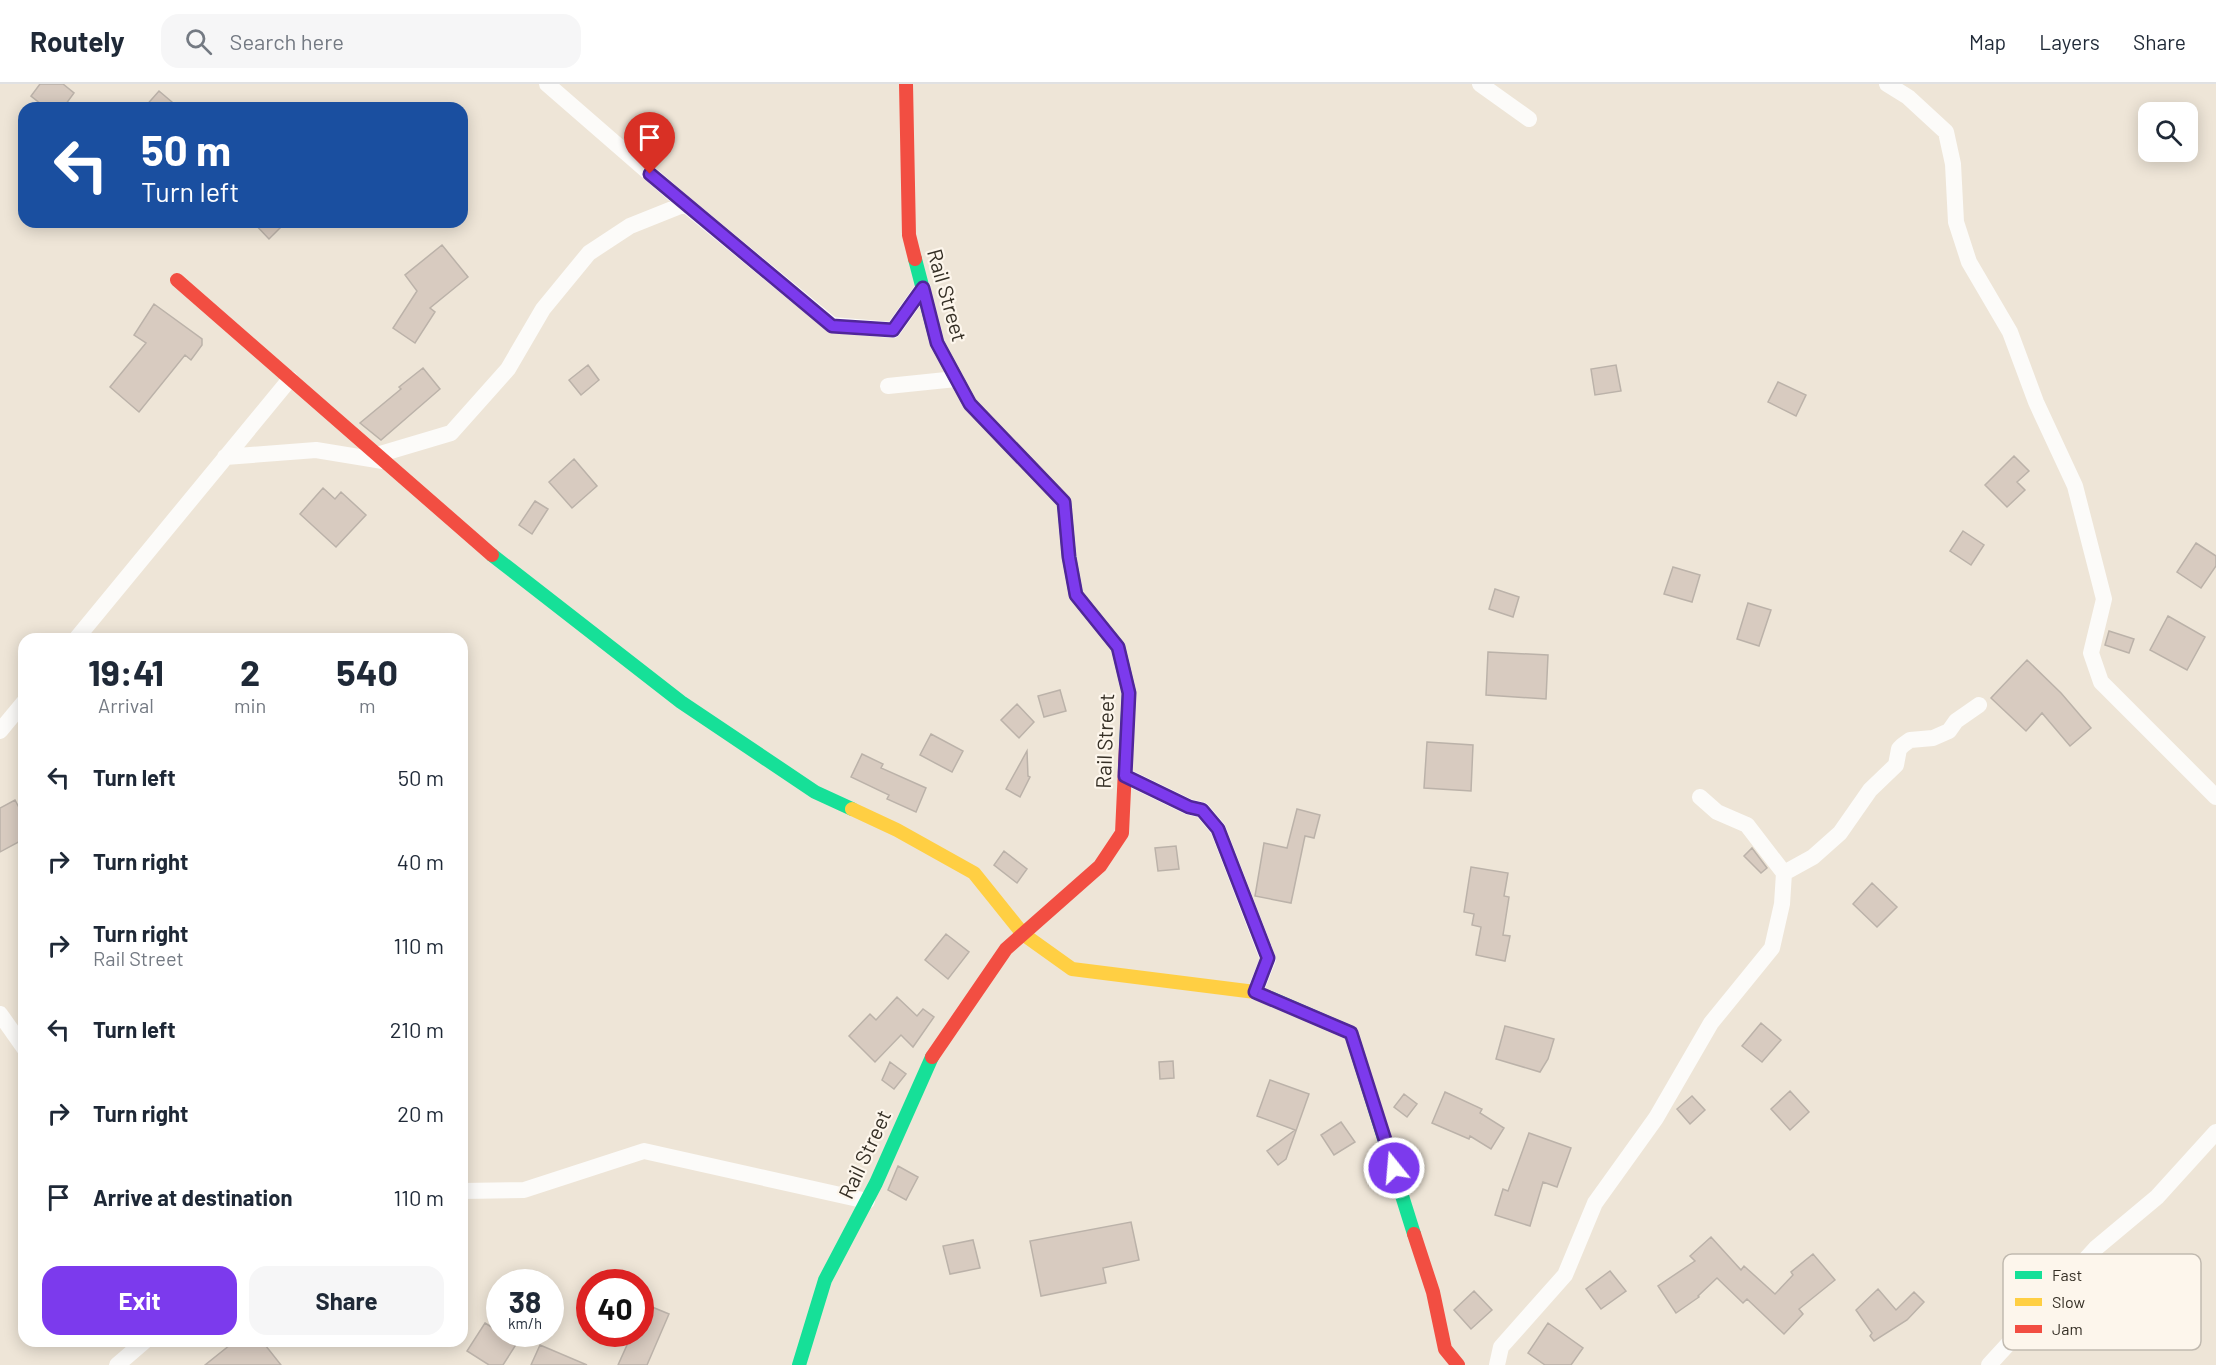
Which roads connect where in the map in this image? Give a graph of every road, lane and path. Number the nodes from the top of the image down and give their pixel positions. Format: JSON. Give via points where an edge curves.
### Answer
{"nodes":[{"id":1,"x":547,"y":84,"type":"edge"},
{"id":2,"x":906,"y":84,"type":"edge"},
{"id":3,"x":1480,"y":84,"type":"edge"},
{"id":4,"x":1887,"y":84,"type":"edge"},
{"id":5,"x":1529,"y":119,"type":"dead end"},
{"id":6,"x":685,"y":204,"type":"junction"},
{"id":7,"x":177,"y":280,"type":"dead end"},
{"id":8,"x":923,"y":288,"type":"junction"},
{"id":9,"x":290,"y":379,"type":"junction"},
{"id":10,"x":956,"y":379,"type":"junction"},
{"id":11,"x":888,"y":386,"type":"dead end"},
{"id":12,"x":225,"y":457,"type":"junction"},
{"id":13,"x":380,"y":458,"type":"junction"},
{"id":14,"x":81,"y":633,"type":"edge"},
{"id":15,"x":1979,"y":705,"type":"dead end"},
{"id":16,"x":18,"y":709,"type":"edge"},
{"id":17,"x":0,"y":731,"type":"edge"},
{"id":18,"x":1125,"y":776,"type":"junction"},
{"id":19,"x":1700,"y":797,"type":"dead end"},
{"id":20,"x":2216,"y":797,"type":"edge"},
{"id":21,"x":1784,"y":873,"type":"junction"},
{"id":22,"x":1023,"y":934,"type":"junction"},
{"id":23,"x":1255,"y":992,"type":"junction"},
{"id":24,"x":0,"y":1014,"type":"edge"},
{"id":25,"x":18,"y":1040,"type":"edge"},
{"id":26,"x":2216,"y":1132,"type":"edge"},
{"id":27,"x":468,"y":1191,"type":"edge"},
{"id":28,"x":867,"y":1201,"type":"junction"},
{"id":29,"x":2091,"y":1254,"type":"edge"},
{"id":30,"x":139,"y":1347,"type":"edge"},
{"id":31,"x":2003,"y":1350,"type":"edge"},
{"id":32,"x":117,"y":1365,"type":"edge"},
{"id":33,"x":799,"y":1365,"type":"edge"},
{"id":34,"x":1458,"y":1365,"type":"edge"},
{"id":35,"x":1497,"y":1365,"type":"edge"},
{"id":36,"x":1989,"y":1365,"type":"edge"}],
"edges":[{"from":1,"to":6,"type":"street"},
{"from":2,"to":8,"type":"street","name":"Rail Street","via":[[909,236]]},
{"from":3,"to":5,"type":"street"},
{"from":4,"to":20,"type":"street","via":[[1908,97],[1946,132],[1953,164],[1956,222],[1969,262],[2010,332],[2036,402],[2075,486],[2104,599],[2091,653],[2101,682]]},
{"from":6,"to":8,"type":"street","via":[[832,326],[893,330]]},
{"from":6,"to":13,"type":"street","via":[[630,226],[589,252],[543,309],[508,369],[451,433]]},
{"from":7,"to":9,"type":"street"},
{"from":8,"to":10,"type":"street","name":"Rail Street","via":[[937,343]]},
{"from":9,"to":12,"type":"street"},
{"from":9,"to":13,"type":"street"},
{"from":10,"to":11,"type":"street"},
{"from":10,"to":18,"type":"street","name":"Rail Street","via":[[970,404],[1064,502],[1076,595],[1118,647],[1129,693]]},
{"from":12,"to":13,"type":"street","via":[[316,450]]},
{"from":12,"to":14,"type":"street"},
{"from":13,"to":22,"type":"street","via":[[482,548],[681,702],[815,792],[897,830],[974,873]]},
{"from":15,"to":21,"type":"street","via":[[1948,731],[1903,745],[1896,765],[1870,790],[1840,833],[1814,856]]},
{"from":16,"to":17,"type":"street"},
{"from":18,"to":22,"type":"street","name":"Rail Street","via":[[1122,833],[1100,866]]},
{"from":18,"to":23,"type":"street","via":[[1202,810],[1218,829],[1268,958]]},
{"from":19,"to":21,"type":"street","via":[[1717,812],[1747,825]]},
{"from":21,"to":35,"type":"street","via":[[1772,948],[1711,1023],[1656,1118],[1595,1203],[1565,1275],[1501,1347]]},
{"from":22,"to":23,"type":"street","via":[[1072,969]]},
{"from":22,"to":28,"type":"street","name":"Rail Street","via":[[1006,949],[933,1054]]},
{"from":23,"to":34,"type":"street","via":[[1351,1033],[1433,1292],[1445,1349]]},
{"from":24,"to":25,"type":"street"},
{"from":26,"to":29,"type":"street","via":[[2157,1197]]},
{"from":27,"to":28,"type":"street","via":[[524,1190],[644,1151]]},
{"from":28,"to":33,"type":"street","name":"Rail Street","via":[[825,1280]]},
{"from":30,"to":32,"type":"street"},
{"from":31,"to":36,"type":"street"}]}
